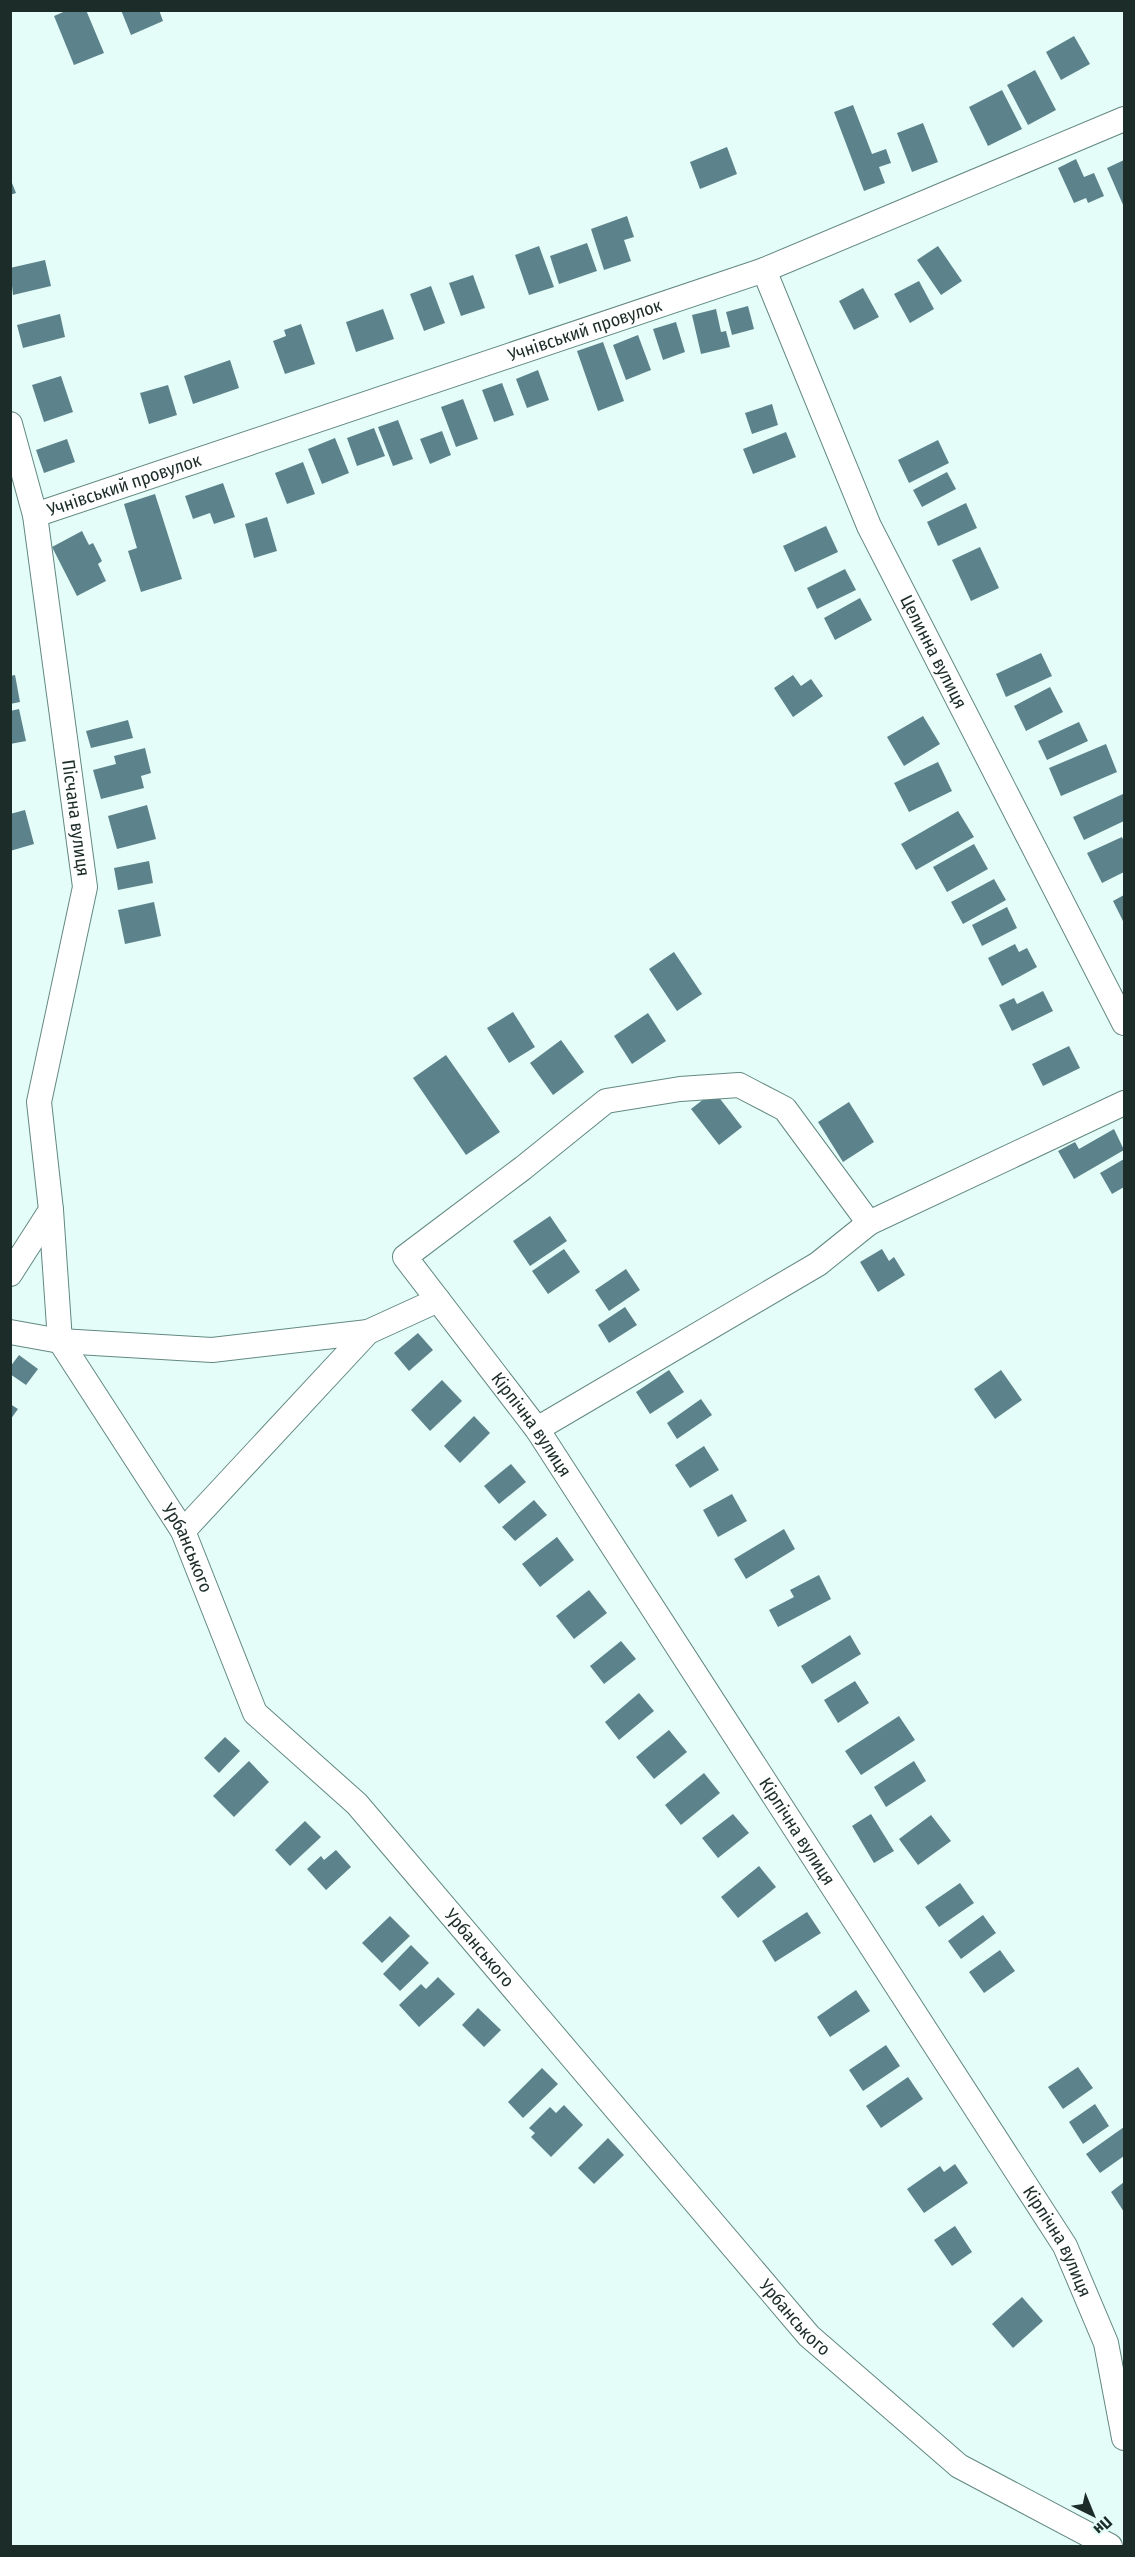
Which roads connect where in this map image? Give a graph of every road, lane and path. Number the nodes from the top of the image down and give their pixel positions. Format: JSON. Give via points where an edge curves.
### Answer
{"nodes":[{"id":1,"x":1125,"y":119,"type":"edge"},
{"id":2,"x":764,"y":270,"type":"junction"},
{"id":3,"x":10,"y":424,"type":"edge"},
{"id":4,"x":35,"y":515,"type":"junction"},
{"id":5,"x":1125,"y":1023,"type":"edge"},
{"id":6,"x":1125,"y":1103,"type":"edge"},
{"id":7,"x":51,"y":1210,"type":"junction"},
{"id":8,"x":869,"y":1222,"type":"junction"},
{"id":9,"x":10,"y":1274,"type":"edge"},
{"id":10,"x":438,"y":1300,"type":"junction"},
{"id":11,"x":10,"y":1332,"type":"edge"},
{"id":12,"x":368,"y":1332,"type":"junction"},
{"id":13,"x":60,"y":1341,"type":"junction"},
{"id":14,"x":537,"y":1429,"type":"junction"},
{"id":15,"x":183,"y":1531,"type":"junction"},
{"id":16,"x":1125,"y":2438,"type":"edge"},
{"id":17,"x":1110,"y":2547,"type":"edge"}],
"edges":[{"from":1,"to":2,"type":"street","name":"Учнівський провулок"},
{"from":2,"to":4,"type":"street","name":"Учнівський провулок"},
{"from":2,"to":5,"type":"street","name":"Целинна вулиця","via":[[869,526]]},
{"from":3,"to":4,"type":"street","name":"Пiсчана вулиця"},
{"from":4,"to":7,"type":"street","name":"Пiсчана вулиця","via":[[86,887],[39,1102]]},
{"from":6,"to":8,"type":"street"},
{"from":7,"to":9,"type":"street"},
{"from":7,"to":13,"type":"street","name":"Урбанського"},
{"from":8,"to":10,"type":"street","name":"Кiрпiчна вулиця","via":[[785,1109],[739,1085],[680,1089],[606,1101],[405,1257]]},
{"from":8,"to":14,"type":"street","via":[[818,1264]]},
{"from":10,"to":12,"type":"street"},
{"from":10,"to":14,"type":"street","name":"Кiрпiчна вулиця"},
{"from":11,"to":13,"type":"street"},
{"from":12,"to":13,"type":"street","via":[[212,1350]]},
{"from":12,"to":15,"type":"street"},
{"from":13,"to":15,"type":"street","name":"Урбанського"},
{"from":14,"to":16,"type":"street","name":"Кiрпiчна вулиця","via":[[1065,2246],[1106,2343]]},
{"from":15,"to":17,"type":"street","name":"Урбанського","via":[[255,1713],[357,1804],[809,2336],[959,2466]]}]}
